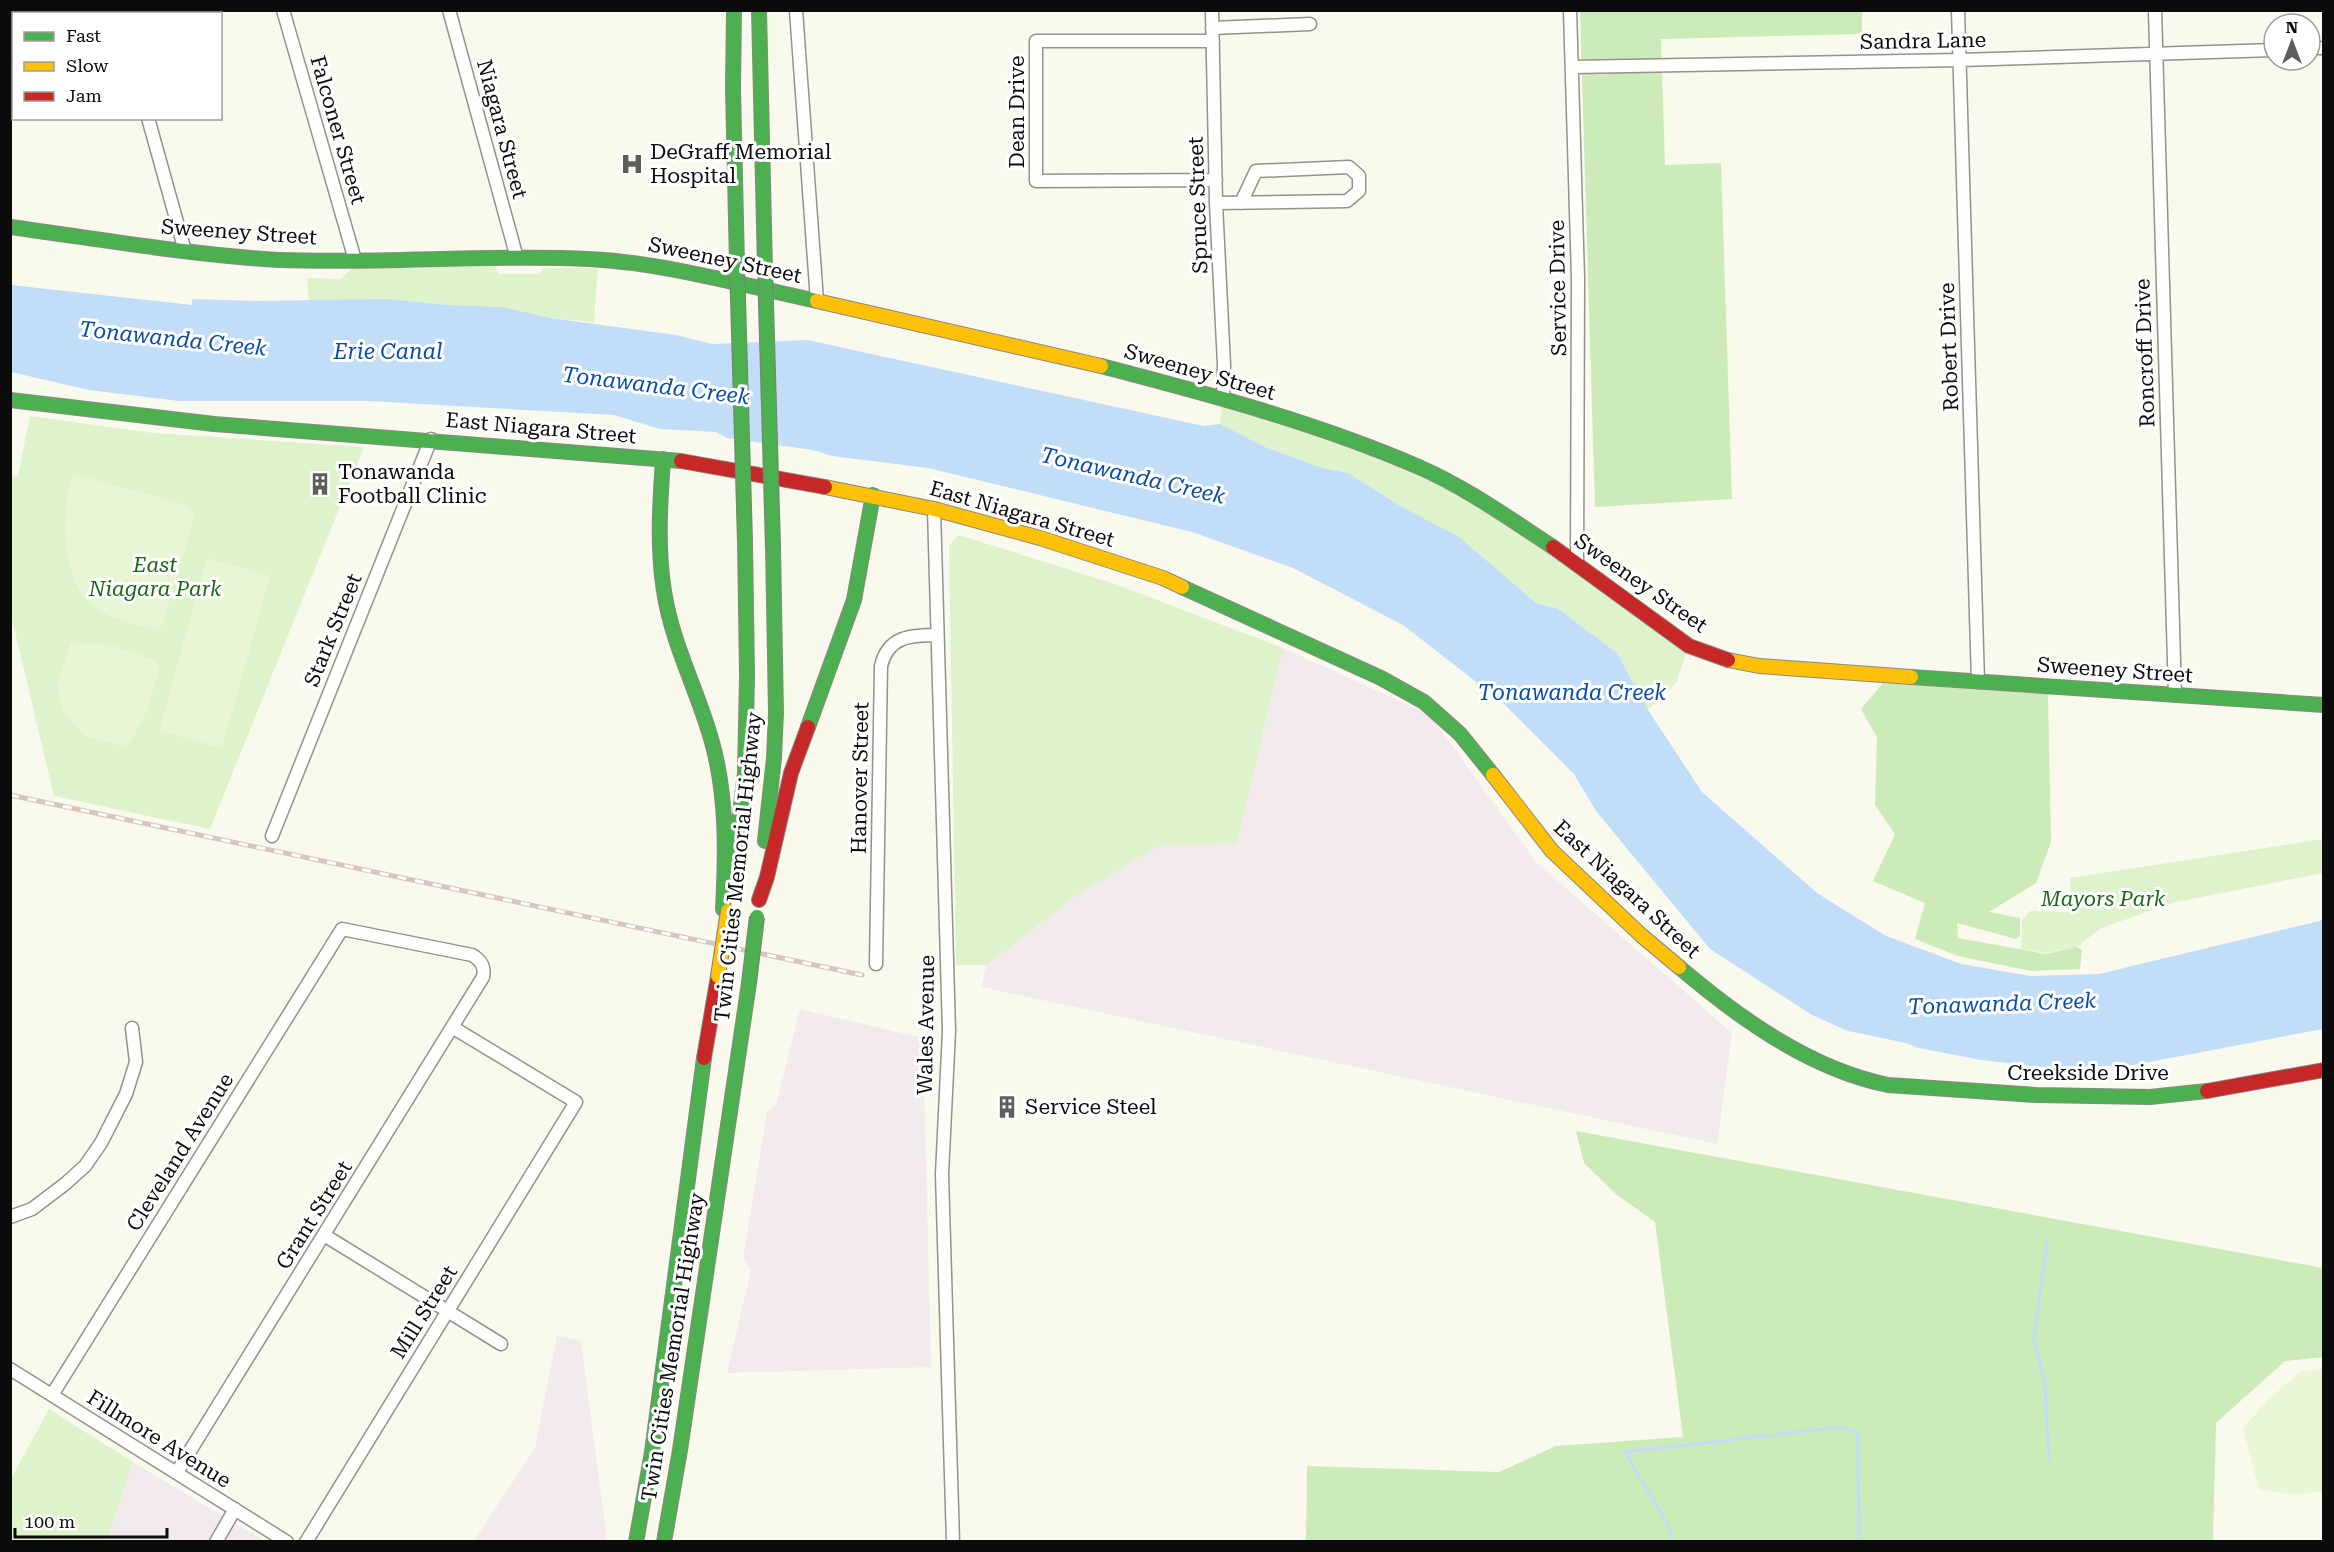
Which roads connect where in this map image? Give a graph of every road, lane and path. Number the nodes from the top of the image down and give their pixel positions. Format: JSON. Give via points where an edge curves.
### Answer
{"nodes":[{"id":1,"x":284,"y":10,"type":"edge"},
{"id":2,"x":449,"y":10,"type":"edge"},
{"id":3,"x":734,"y":10,"type":"edge"},
{"id":4,"x":759,"y":10,"type":"edge"},
{"id":5,"x":796,"y":10,"type":"edge"},
{"id":6,"x":1212,"y":10,"type":"edge"},
{"id":7,"x":1570,"y":10,"type":"edge"},
{"id":8,"x":1958,"y":10,"type":"edge"},
{"id":9,"x":2155,"y":10,"type":"edge"},
{"id":10,"x":1310,"y":24,"type":"dead end"},
{"id":11,"x":1212,"y":28,"type":"junction"},
{"id":12,"x":1213,"y":41,"type":"junction"},
{"id":13,"x":2262,"y":50,"type":"edge"},
{"id":14,"x":2157,"y":54,"type":"junction"},
{"id":15,"x":1960,"y":60,"type":"junction"},
{"id":16,"x":1573,"y":67,"type":"junction"},
{"id":17,"x":149,"y":120,"type":"edge"},
{"id":18,"x":1216,"y":180,"type":"junction"},
{"id":19,"x":1216,"y":203,"type":"junction"},
{"id":20,"x":1241,"y":203,"type":"junction"},
{"id":21,"x":10,"y":227,"type":"edge"},
{"id":22,"x":185,"y":251,"type":"junction"},
{"id":23,"x":518,"y":258,"type":"junction"},
{"id":24,"x":355,"y":260,"type":"junction"},
{"id":25,"x":817,"y":301,"type":"junction"},
{"id":26,"x":1223,"y":398,"type":"junction"},
{"id":27,"x":10,"y":400,"type":"edge"},
{"id":28,"x":431,"y":439,"type":"junction"},
{"id":29,"x":663,"y":459,"type":"junction"},
{"id":30,"x":873,"y":495,"type":"junction"},
{"id":31,"x":934,"y":509,"type":"junction"},
{"id":32,"x":1577,"y":565,"type":"junction"},
{"id":33,"x":937,"y":635,"type":"junction"},
{"id":34,"x":1978,"y":682,"type":"junction"},
{"id":35,"x":2175,"y":695,"type":"junction"},
{"id":36,"x":2324,"y":705,"type":"edge"},
{"id":37,"x":272,"y":836,"type":"dead end"},
{"id":38,"x":759,"y":900,"type":"junction"},
{"id":39,"x":725,"y":910,"type":"junction"},
{"id":40,"x":876,"y":964,"type":"dead end"},
{"id":41,"x":483,"y":977,"type":"joint"},
{"id":42,"x":452,"y":1027,"type":"junction"},
{"id":43,"x":132,"y":1028,"type":"dead end"},
{"id":44,"x":2324,"y":1070,"type":"edge"},
{"id":45,"x":1852,"y":1076,"type":"joint"},
{"id":46,"x":10,"y":1217,"type":"edge"},
{"id":47,"x":324,"y":1235,"type":"junction"},
{"id":48,"x":447,"y":1311,"type":"junction"},
{"id":49,"x":501,"y":1344,"type":"dead end"},
{"id":50,"x":10,"y":1369,"type":"edge"},
{"id":51,"x":52,"y":1395,"type":"junction"},
{"id":52,"x":177,"y":1472,"type":"junction"},
{"id":53,"x":235,"y":1509,"type":"junction"},
{"id":54,"x":216,"y":1542,"type":"edge"},
{"id":55,"x":287,"y":1542,"type":"edge"},
{"id":56,"x":306,"y":1542,"type":"edge"},
{"id":57,"x":636,"y":1542,"type":"edge"},
{"id":58,"x":663,"y":1542,"type":"edge"},
{"id":59,"x":953,"y":1542,"type":"edge"}],
"edges":[{"from":1,"to":24,"type":"street","name":"Falconer Street"},
{"from":2,"to":23,"type":"street","name":"Niagara Street"},
{"from":3,"to":39,"type":"street","name":"Twin Cities Memorial Highway","bridge":true,"via":[[747,676],[745,773]]},
{"from":4,"to":38,"type":"street","name":"Twin Cities Memorial Highway","bridge":true,"via":[[776,712]]},
{"from":5,"to":25,"type":"street"},
{"from":6,"to":11,"type":"street","name":"Spruce Street"},
{"from":7,"to":16,"type":"street","name":"Service Drive"},
{"from":8,"to":15,"type":"street","name":"Robert Drive"},
{"from":9,"to":14,"type":"street","name":"Roncroff Drive"},
{"from":10,"to":11,"type":"street"},
{"from":11,"to":12,"type":"street","name":"Spruce Street"},
{"from":12,"to":18,"type":"street","name":"Spruce Street"},
{"from":12,"to":18,"type":"street","name":"Dean Drive","via":[[1036,41],[1036,181]]},
{"from":13,"to":14,"type":"street","name":"Sandra Lane"},
{"from":14,"to":15,"type":"street","name":"Sandra Lane"},
{"from":14,"to":35,"type":"street","name":"Roncroff Drive"},
{"from":15,"to":16,"type":"street","name":"Sandra Lane"},
{"from":15,"to":34,"type":"street","name":"Robert Drive"},
{"from":16,"to":32,"type":"street","name":"Service Drive","via":[[1578,278]]},
{"from":17,"to":22,"type":"street"},
{"from":18,"to":19,"type":"street","name":"Spruce Street"},
{"from":19,"to":20,"type":"street"},
{"from":19,"to":26,"type":"street","name":"Spruce Street"},
{"from":20,"to":20,"type":"street","via":[[1347,201],[1359,191],[1359,176],[1349,167],[1256,171]]},
{"from":21,"to":22,"type":"street","name":"Sweeney Street"},
{"from":22,"to":24,"type":"street","name":"Sweeney Street"},
{"from":23,"to":24,"type":"street","name":"Sweeney Street"},
{"from":23,"to":25,"type":"street","name":"Sweeney Street","via":[[650,265]]},
{"from":25,"to":26,"type":"street","name":"Sweeney Street","via":[[1037,350]]},
{"from":26,"to":32,"type":"street","name":"Sweeney Street","via":[[1420,468],[1481,500]]},
{"from":27,"to":28,"type":"street","name":"East Niagara Street","via":[[178,420]]},
{"from":28,"to":29,"type":"street","name":"East Niagara Street"},
{"from":28,"to":37,"type":"street","name":"Stark Street"},
{"from":29,"to":30,"type":"street","name":"East Niagara Street"},
{"from":29,"to":39,"type":"street","via":[[662,582],[673,634],[719,768],[725,813]]},
{"from":30,"to":31,"type":"street","name":"East Niagara Street"},
{"from":30,"to":38,"type":"street","via":[[854,600],[799,749]]},
{"from":31,"to":33,"type":"street","name":"Wales Avenue"},
{"from":31,"to":45,"type":"street","name":"East Niagara Street","via":[[1163,578],[1381,678],[1424,702],[1476,752],[1552,851],[1642,936],[1751,1022]]},
{"from":32,"to":34,"type":"street","name":"Sweeney Street","via":[[1689,646],[1723,659],[1759,666]]},
{"from":33,"to":40,"type":"street","name":"Hanover Street","via":[[896,642],[888,647],[881,666]]},
{"from":33,"to":59,"type":"street","name":"Wales Avenue","via":[[949,1031],[942,1174]]},
{"from":34,"to":35,"type":"street","name":"Sweeney Street"},
{"from":35,"to":36,"type":"street","name":"Sweeney Street"},
{"from":38,"to":58,"type":"street","name":"Twin Cities Memorial Highway","bridge":true,"via":[[682,1438]]},
{"from":39,"to":57,"type":"street","name":"Twin Cities Memorial Highway","bridge":true,"via":[[652,1452]]},
{"from":41,"to":42,"type":"street","name":"Grant Street"},
{"from":41,"to":51,"type":"street","name":"Cleveland Avenue","via":[[482,964],[472,955],[342,929]]},
{"from":42,"to":47,"type":"street","name":"Grant Street"},
{"from":42,"to":48,"type":"street","name":"Mill Street","via":[[576,1102]]},
{"from":43,"to":46,"type":"street","via":[[136,1062],[126,1094],[101,1143],[85,1166],[65,1184],[32,1209]]},
{"from":44,"to":45,"type":"street","name":"Creekside Drive","via":[[2227,1089],[2150,1097],[1935,1090]]},
{"from":47,"to":48,"type":"street"},
{"from":47,"to":52,"type":"street","name":"Grant Street"},
{"from":48,"to":49,"type":"street"},
{"from":48,"to":56,"type":"street","name":"Mill Street"},
{"from":50,"to":51,"type":"street","name":"Fillmore Avenue"},
{"from":51,"to":52,"type":"street","name":"Fillmore Avenue"},
{"from":52,"to":53,"type":"street","name":"Fillmore Avenue"},
{"from":53,"to":54,"type":"street"},
{"from":53,"to":55,"type":"street","name":"Fillmore Avenue"}]}
